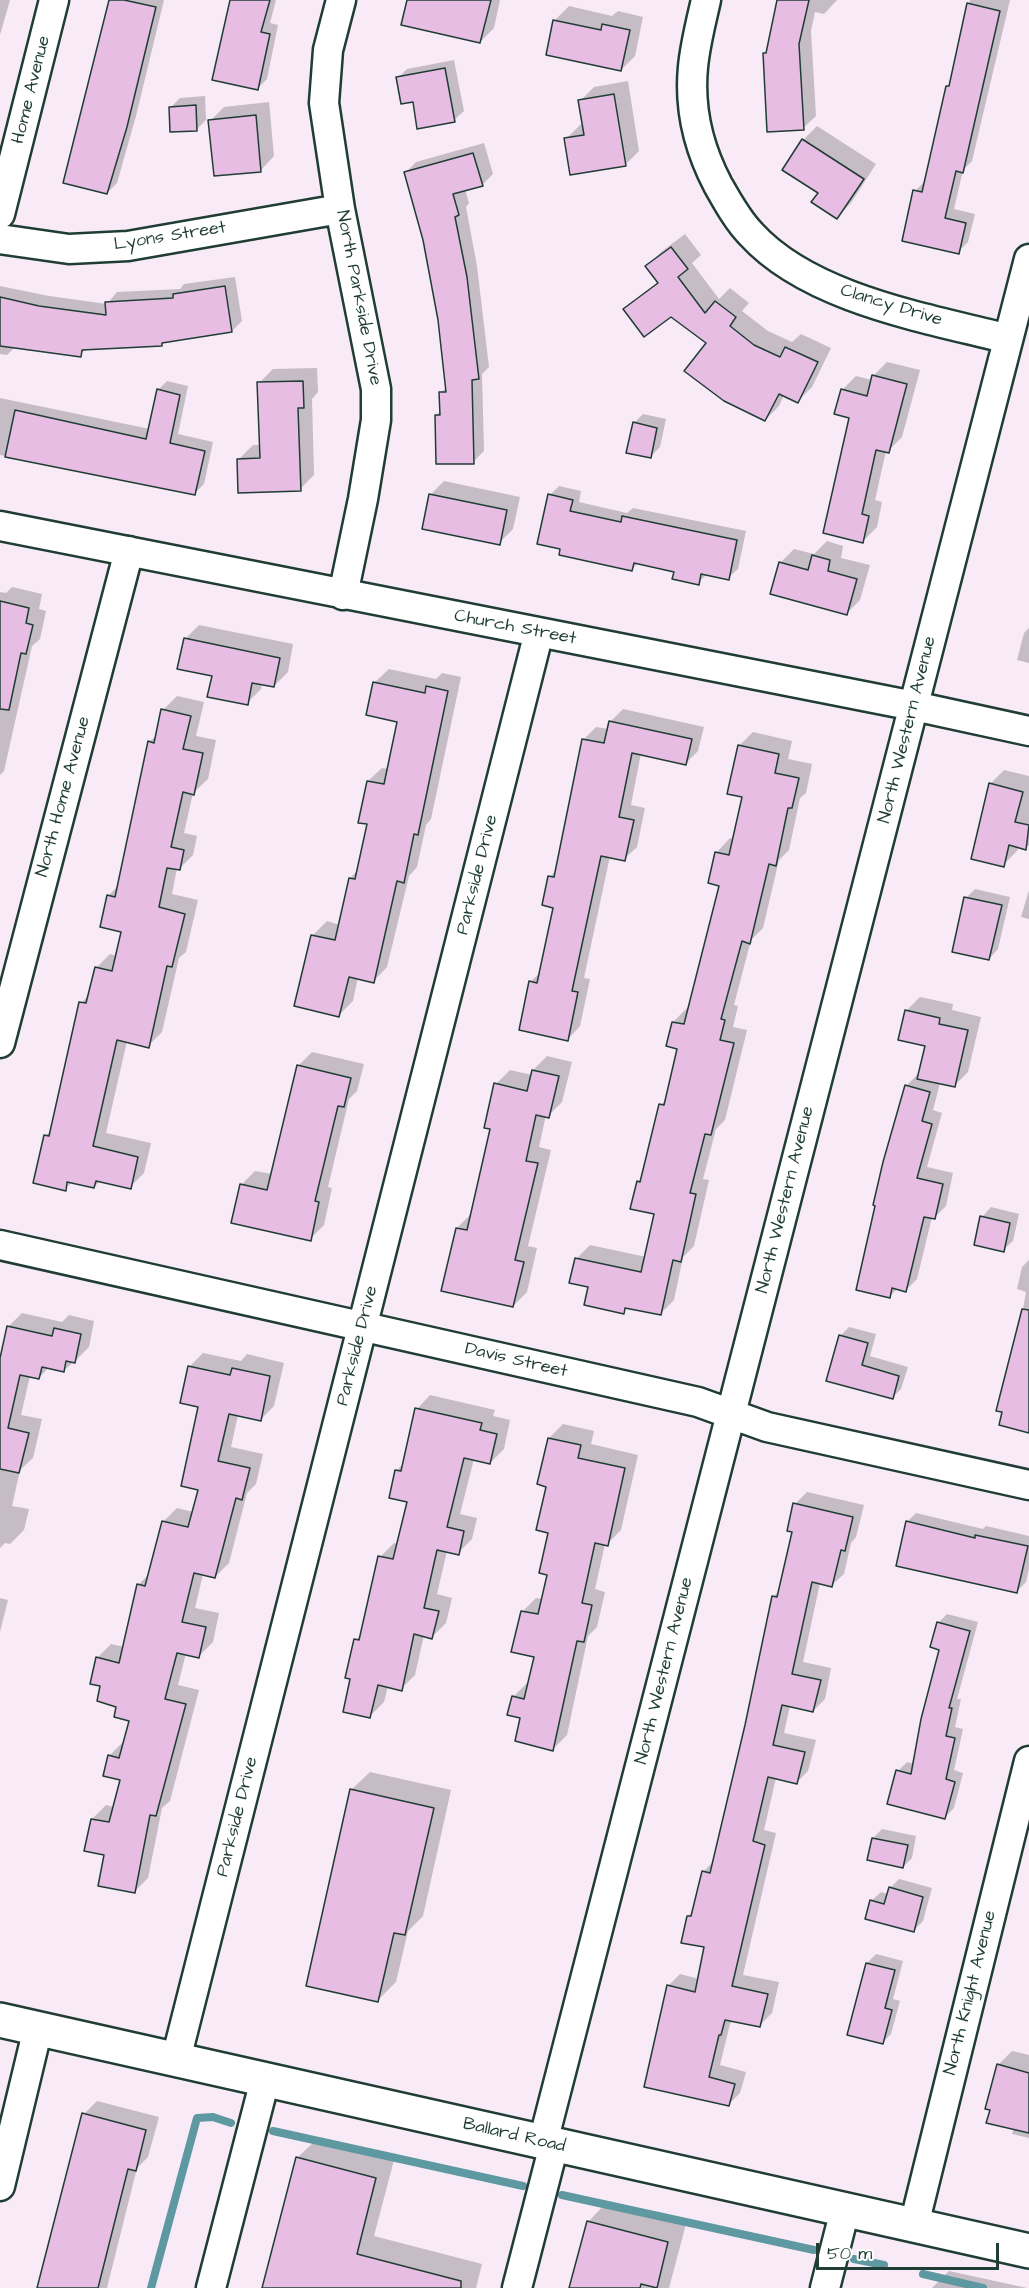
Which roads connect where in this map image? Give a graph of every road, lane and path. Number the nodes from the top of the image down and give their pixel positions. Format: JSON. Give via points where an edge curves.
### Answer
{"nodes":[{"id":1,"x":54,"y":0,"type":"edge"},
{"id":2,"x":342,"y":0,"type":"edge"},
{"id":3,"x":706,"y":0,"type":"edge"},
{"id":4,"x":340,"y":209,"type":"junction"},
{"id":5,"x":0,"y":214,"type":"edge"},
{"id":6,"x":0,"y":239,"type":"edge"},
{"id":7,"x":1029,"y":259,"type":"edge"},
{"id":8,"x":1008,"y":339,"type":"junction"},
{"id":9,"x":0,"y":526,"type":"edge"},
{"id":10,"x":129,"y":551,"type":"junction"},
{"id":11,"x":344,"y":595,"type":"junction"},
{"id":12,"x":539,"y":632,"type":"junction"},
{"id":13,"x":914,"y":706,"type":"junction"},
{"id":14,"x":1029,"y":731,"type":"edge"},
{"id":15,"x":0,"y":1043,"type":"edge"},
{"id":16,"x":0,"y":1245,"type":"edge"},
{"id":17,"x":362,"y":1327,"type":"junction"},
{"id":18,"x":731,"y":1414,"type":"junction"},
{"id":19,"x":1029,"y":1485,"type":"edge"},
{"id":20,"x":1029,"y":1761,"type":"edge"},
{"id":21,"x":0,"y":2020,"type":"edge"},
{"id":22,"x":38,"y":2028,"type":"junction"},
{"id":23,"x":176,"y":2060,"type":"junction"},
{"id":24,"x":265,"y":2080,"type":"junction"},
{"id":25,"x":548,"y":2144,"type":"junction"},
{"id":26,"x":0,"y":2186,"type":"edge"},
{"id":27,"x":845,"y":2210,"type":"junction"},
{"id":28,"x":914,"y":2225,"type":"junction"},
{"id":29,"x":1029,"y":2251,"type":"edge"},
{"id":30,"x":212,"y":2288,"type":"edge"},
{"id":31,"x":517,"y":2288,"type":"edge"},
{"id":32,"x":825,"y":2288,"type":"edge"}],
"edges":[{"from":1,"to":5,"type":"street","name":"Home Avenue"},
{"from":2,"to":4,"type":"street","name":"North Parkside Drive","via":[[328,50],[324,103]]},
{"from":3,"to":8,"type":"street","name":"Clancy Drive","via":[[693,68],[694,121],[706,162],[751,234],[786,264],[825,286],[872,304]]},
{"from":4,"to":6,"type":"street","name":"Lyons Street","via":[[128,246],[69,249]]},
{"from":4,"to":11,"type":"street","name":"North Parkside Drive","via":[[376,389],[376,420]]},
{"from":7,"to":8,"type":"street","name":"North Western Avenue"},
{"from":8,"to":13,"type":"street","name":"North Western Avenue"},
{"from":9,"to":10,"type":"street","name":"Church Street"},
{"from":10,"to":11,"type":"street","name":"Church Street"},
{"from":10,"to":15,"type":"street","name":"North Home Avenue"},
{"from":11,"to":12,"type":"street","name":"Church Street"},
{"from":12,"to":13,"type":"street","name":"Church Street"},
{"from":12,"to":17,"type":"street","name":"Parkside Drive"},
{"from":13,"to":14,"type":"street","name":"Church Street"},
{"from":13,"to":18,"type":"street","name":"North Western Avenue"},
{"from":16,"to":17,"type":"street","name":"Davis Street"},
{"from":17,"to":18,"type":"street","name":"Davis Street","via":[[698,1402]]},
{"from":17,"to":23,"type":"street","name":"Parkside Drive"},
{"from":18,"to":19,"type":"street","name":"Davis Street","via":[[767,1427]]},
{"from":18,"to":25,"type":"street","name":"North Western Avenue"},
{"from":20,"to":28,"type":"street","name":"North Knight Avenue"},
{"from":21,"to":22,"type":"street","name":"Ballard Road"},
{"from":22,"to":23,"type":"street","name":"Ballard Road"},
{"from":22,"to":26,"type":"street"},
{"from":23,"to":24,"type":"street","name":"Ballard Road"},
{"from":24,"to":25,"type":"street","name":"Ballard Road"},
{"from":24,"to":30,"type":"street"},
{"from":25,"to":27,"type":"street","name":"Ballard Road"},
{"from":25,"to":31,"type":"street","name":"North Western Avenue"},
{"from":27,"to":28,"type":"street","name":"Ballard Road"},
{"from":27,"to":32,"type":"street"},
{"from":28,"to":29,"type":"street","name":"Ballard Road"}]}
